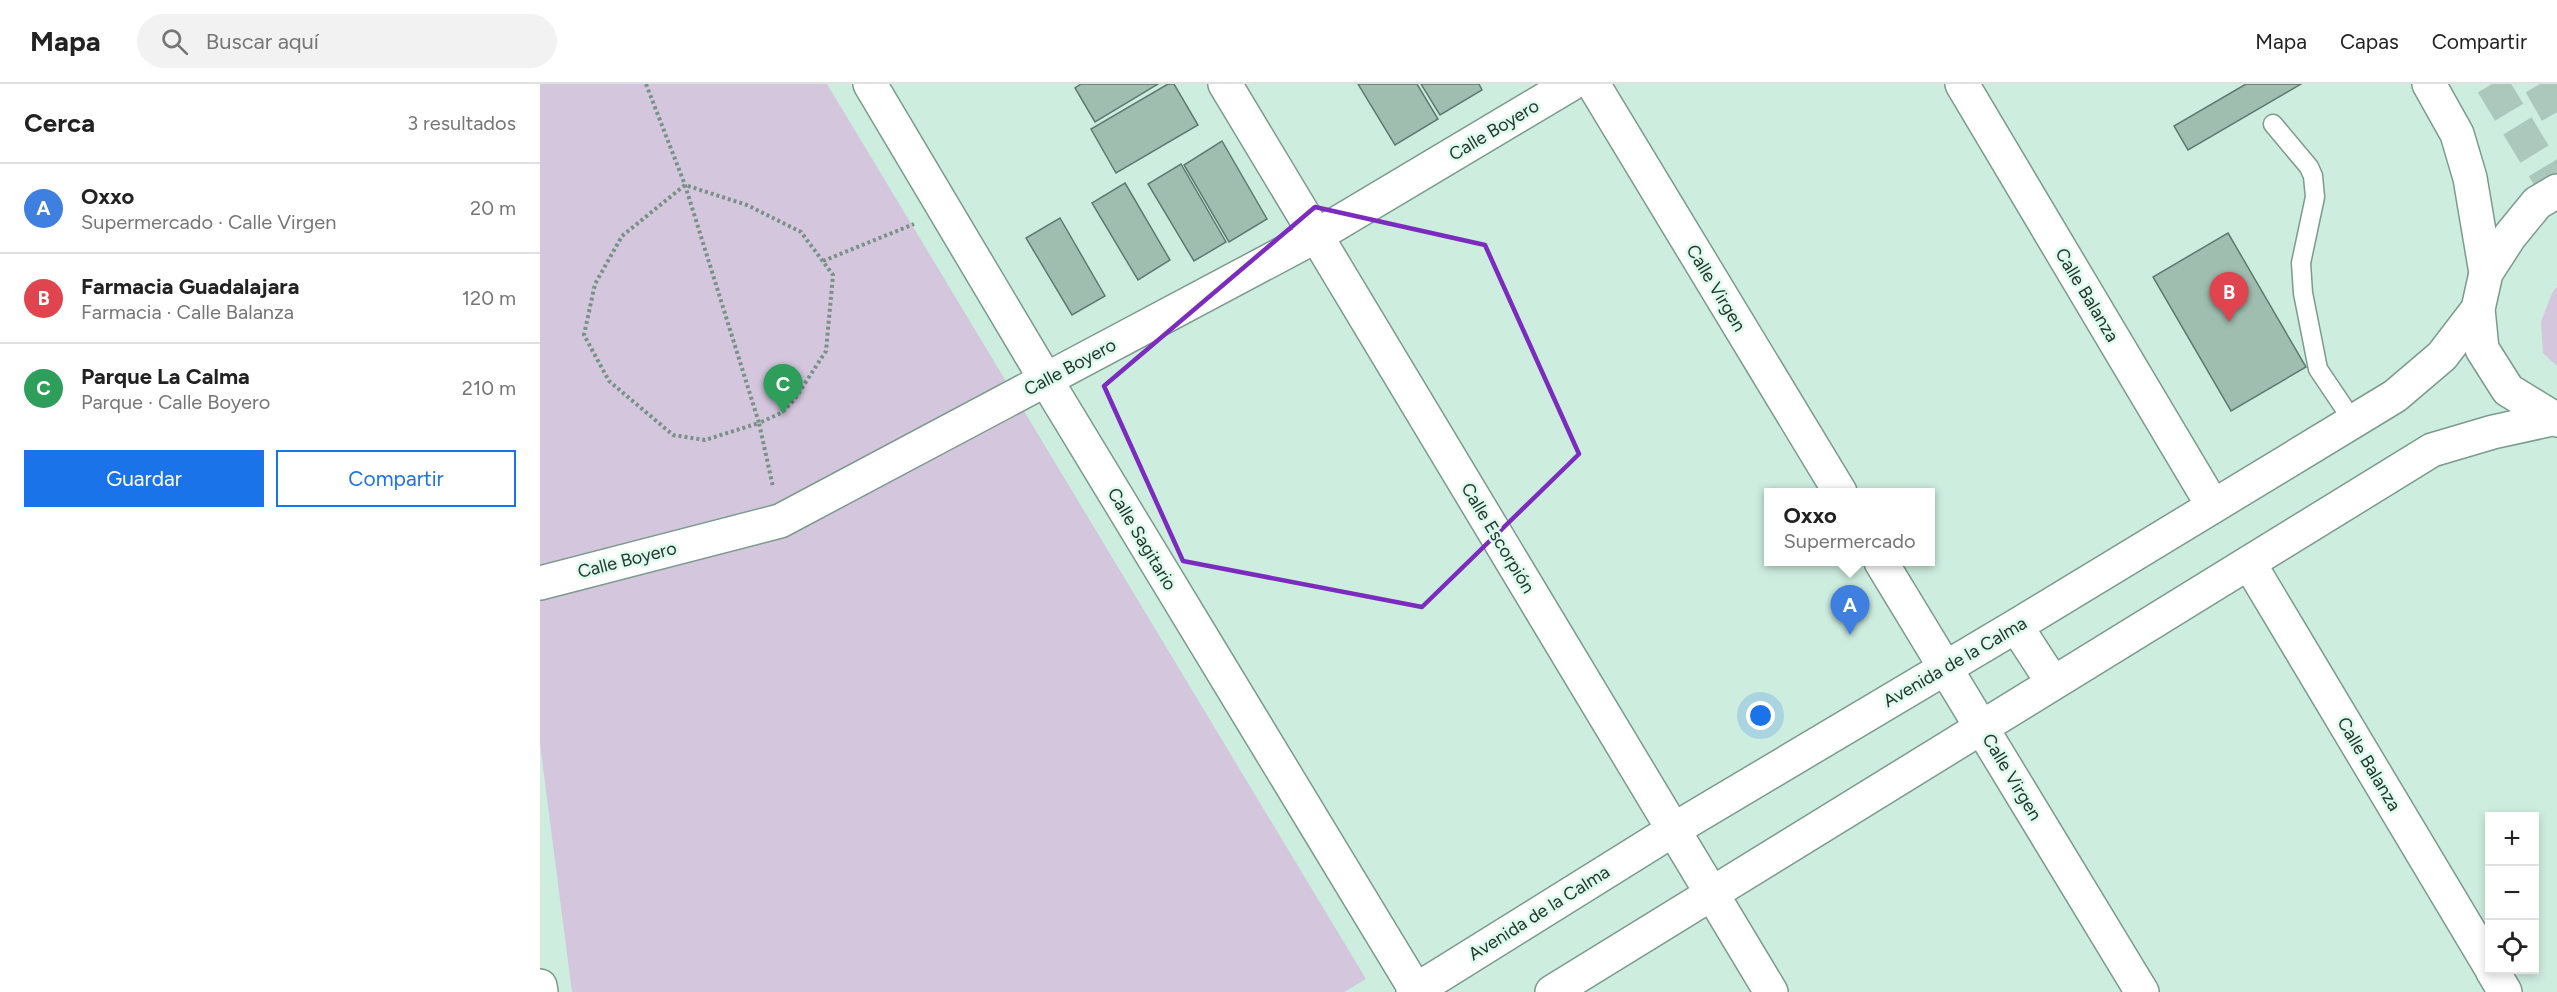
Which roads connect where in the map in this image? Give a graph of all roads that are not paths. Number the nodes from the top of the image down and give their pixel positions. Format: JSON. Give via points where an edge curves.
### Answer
{"nodes":[{"id":1,"x":870,"y":84,"type":"edge"},
{"id":2,"x":1226,"y":84,"type":"edge"},
{"id":3,"x":1571,"y":84,"type":"edge"},
{"id":4,"x":1593,"y":84,"type":"edge"},
{"id":5,"x":1962,"y":84,"type":"edge"},
{"id":6,"x":2429,"y":84,"type":"edge"},
{"id":7,"x":2273,"y":124,"type":"dead end"},
{"id":8,"x":2557,"y":191,"type":"edge"},
{"id":9,"x":1316,"y":236,"type":"junction"},
{"id":10,"x":2486,"y":273,"type":"junction"},
{"id":11,"x":2478,"y":309,"type":"junction"},
{"id":12,"x":1046,"y":380,"type":"junction"},
{"id":13,"x":2555,"y":419,"type":"edge"},
{"id":14,"x":2353,"y":422,"type":"junction"},
{"id":15,"x":1838,"y":488,"type":"edge"},
{"id":16,"x":2212,"y":506,"type":"junction"},
{"id":17,"x":2249,"y":563,"type":"junction"},
{"id":18,"x":1884,"y":566,"type":"edge"},
{"id":19,"x":540,"y":583,"type":"edge"},
{"id":20,"x":2016,"y":626,"type":"junction"},
{"id":21,"x":1945,"y":667,"type":"junction"},
{"id":22,"x":2053,"y":683,"type":"junction"},
{"id":23,"x":1982,"y":728,"type":"junction"},
{"id":24,"x":1673,"y":830,"type":"junction"},
{"id":25,"x":1711,"y":895,"type":"junction"},
{"id":26,"x":2485,"y":958,"type":"edge"},
{"id":27,"x":2495,"y":974,"type":"edge"},
{"id":28,"x":540,"y":986,"type":"edge"},
{"id":29,"x":1415,"y":991,"type":"edge"},
{"id":30,"x":541,"y":992,"type":"edge"},
{"id":31,"x":1552,"y":992,"type":"edge"},
{"id":32,"x":1771,"y":992,"type":"edge"},
{"id":33,"x":2142,"y":992,"type":"edge"},
{"id":34,"x":2505,"y":992,"type":"edge"}],
"edges":[{"from":1,"to":12,"type":"street","name":"Calle Sagitario"},
{"from":2,"to":9,"type":"street","name":"Calle Escorpión"},
{"from":3,"to":9,"type":"street","name":"Calle Boyero"},
{"from":4,"to":15,"type":"street","name":"Calle Virgen"},
{"from":5,"to":16,"type":"street","name":"Calle Balanza"},
{"from":6,"to":10,"type":"street","via":[[2457,134],[2470,178]]},
{"from":7,"to":14,"type":"lane","via":[[2313,176],[2315,197],[2301,263],[2303,293],[2318,369]]},
{"from":8,"to":10,"type":"street","via":[[2537,203]]},
{"from":9,"to":12,"type":"street","name":"Calle Boyero"},
{"from":9,"to":24,"type":"street","name":"Calle Escorpión"},
{"from":10,"to":11,"type":"street"},
{"from":11,"to":13,"type":"street","via":[[2482,349],[2508,390]]},
{"from":11,"to":14,"type":"street","name":"Avenida de la Calma","via":[[2434,365]]},
{"from":12,"to":19,"type":"street","name":"Calle Boyero","via":[[780,521]]},
{"from":12,"to":29,"type":"street","name":"Calle Sagitario"},
{"from":13,"to":17,"type":"street","via":[[2432,450]]},
{"from":14,"to":16,"type":"street","name":"Avenida de la Calma"},
{"from":16,"to":20,"type":"street","name":"Avenida de la Calma"},
{"from":17,"to":22,"type":"street"},
{"from":17,"to":26,"type":"street","name":"Calle Balanza"},
{"from":18,"to":21,"type":"street","name":"Calle Virgen"},
{"from":20,"to":21,"type":"street","name":"Avenida de la Calma"},
{"from":20,"to":22,"type":"street"},
{"from":21,"to":23,"type":"street","name":"Calle Virgen"},
{"from":21,"to":24,"type":"street","name":"Avenida de la Calma"},
{"from":22,"to":23,"type":"street"},
{"from":23,"to":25,"type":"street"},
{"from":23,"to":33,"type":"street","name":"Calle Virgen"},
{"from":24,"to":25,"type":"street","name":"Calle Escorpión"},
{"from":24,"to":29,"type":"street","name":"Avenida de la Calma"},
{"from":25,"to":31,"type":"street"},
{"from":25,"to":32,"type":"street","name":"Calle Escorpión"},
{"from":27,"to":34,"type":"street"},
{"from":28,"to":30,"type":"street"}]}
